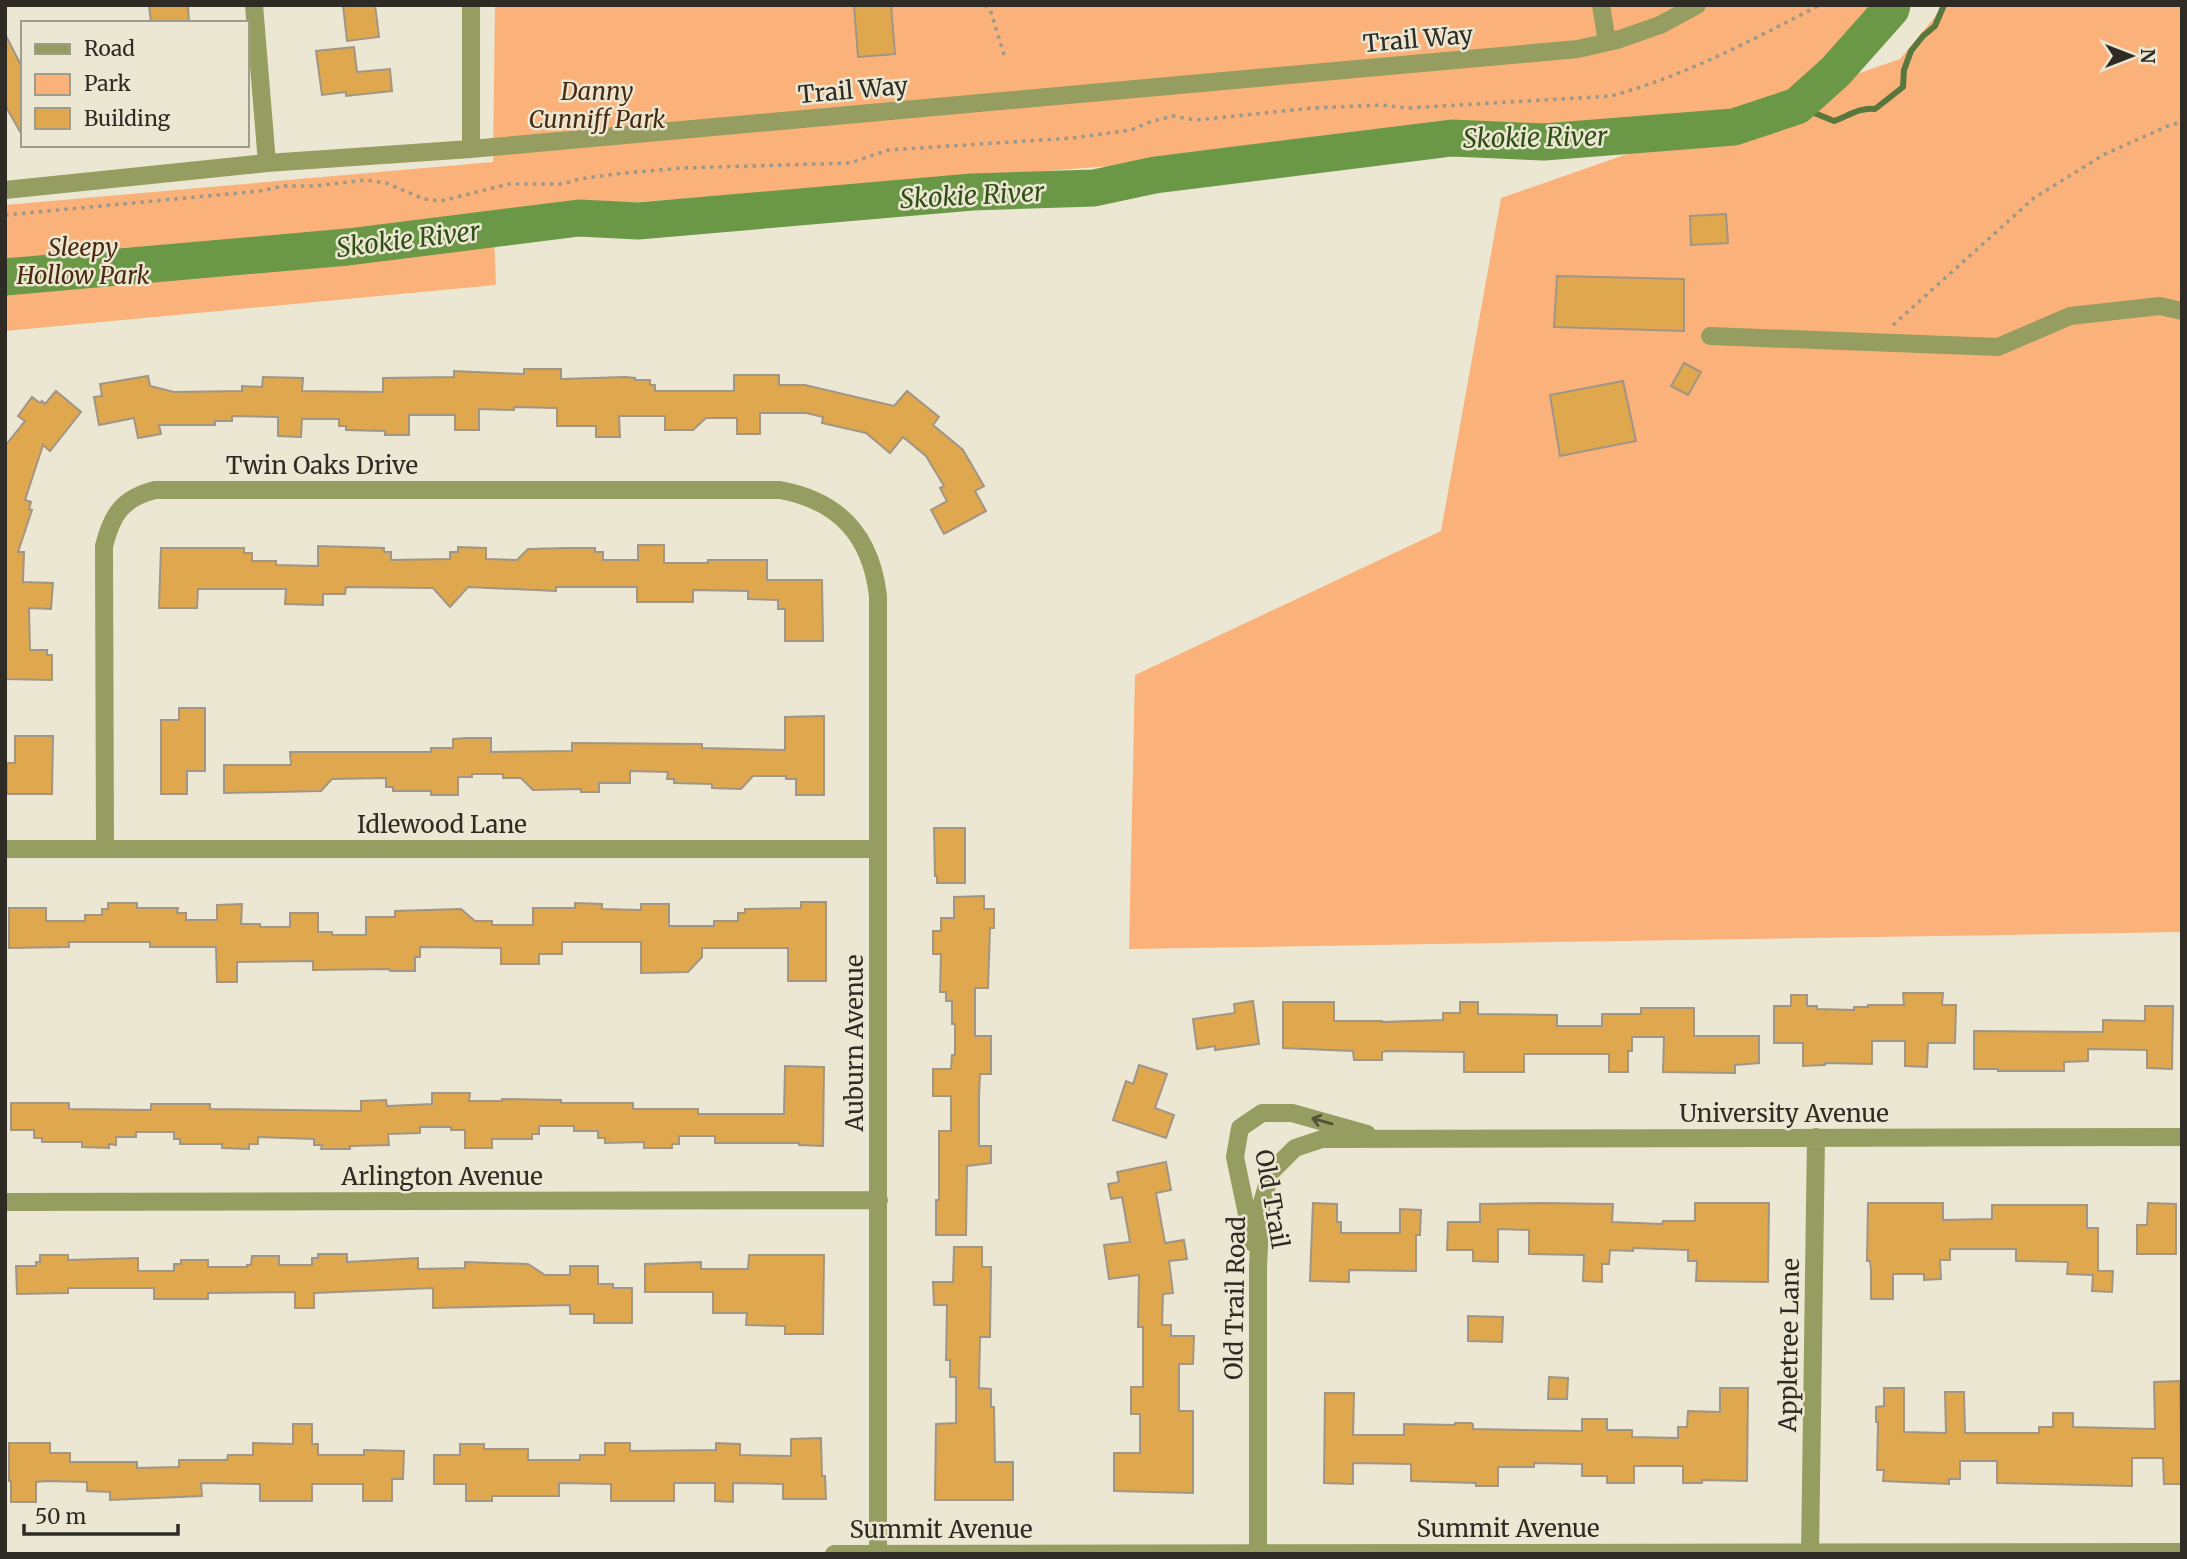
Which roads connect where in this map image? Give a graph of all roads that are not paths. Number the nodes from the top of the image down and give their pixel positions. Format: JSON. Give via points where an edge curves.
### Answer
{"nodes":[{"id":1,"x":254,"y":5,"type":"edge"},
{"id":2,"x":471,"y":5,"type":"edge"},
{"id":3,"x":1601,"y":5,"type":"edge"},
{"id":4,"x":1697,"y":5,"type":"edge"},
{"id":5,"x":1607,"y":42,"type":"junction"},
{"id":6,"x":471,"y":149,"type":"junction"},
{"id":7,"x":267,"y":163,"type":"junction"},
{"id":8,"x":5,"y":190,"type":"edge"},
{"id":9,"x":2182,"y":311,"type":"edge"},
{"id":10,"x":1710,"y":336,"type":"dead end"},
{"id":11,"x":858,"y":538,"type":"joint"},
{"id":12,"x":5,"y":849,"type":"edge"},
{"id":13,"x":105,"y":849,"type":"junction"},
{"id":14,"x":878,"y":849,"type":"junction"},
{"id":15,"x":1816,"y":1137,"type":"junction"},
{"id":16,"x":2182,"y":1137,"type":"edge"},
{"id":17,"x":1387,"y":1140,"type":"junction"},
{"id":18,"x":879,"y":1200,"type":"junction"},
{"id":19,"x":5,"y":1202,"type":"edge"},
{"id":20,"x":1258,"y":1266,"type":"junction"},
{"id":21,"x":2182,"y":1552,"type":"edge"},
{"id":22,"x":1810,"y":1553,"type":"edge"},
{"id":23,"x":834,"y":1554,"type":"edge"},
{"id":24,"x":878,"y":1554,"type":"edge"},
{"id":25,"x":1258,"y":1554,"type":"edge"}],
"edges":[{"from":1,"to":7,"type":"street"},
{"from":2,"to":6,"type":"street"},
{"from":3,"to":5,"type":"street"},
{"from":4,"to":5,"type":"street","name":"Trail Way","via":[[1660,25]]},
{"from":5,"to":6,"type":"street","name":"Trail Way","via":[[1549,52]]},
{"from":6,"to":7,"type":"street","name":"Trail Way"},
{"from":7,"to":8,"type":"street","name":"Trail Way"},
{"from":9,"to":10,"type":"street","via":[[2160,306],[2070,316],[1998,347]]},
{"from":11,"to":13,"type":"street","name":"Twin Oaks Drive","via":[[835,512],[780,490],[144,493],[126,501],[109,524],[104,546]]},
{"from":11,"to":14,"type":"street","name":"Auburn Avenue","via":[[870,555],[878,596]]},
{"from":12,"to":13,"type":"street","name":"Idlewood Lane"},
{"from":13,"to":14,"type":"street","name":"Idlewood Lane"},
{"from":14,"to":18,"type":"street","name":"Auburn Avenue"},
{"from":15,"to":16,"type":"street","name":"University Avenue"},
{"from":15,"to":17,"type":"street","name":"University Avenue"},
{"from":15,"to":22,"type":"street","name":"Appletree Lane"},
{"from":17,"to":20,"type":"street","name":"Old Trail Road","via":[[1322,1139],[1295,1148],[1271,1172],[1261,1206]]},
{"from":17,"to":20,"type":"street","name":"Old Trail","one_way":true,"via":[[1292,1113],[1262,1113],[1240,1128],[1235,1157]]},
{"from":18,"to":19,"type":"street","name":"Arlington Avenue"},
{"from":18,"to":24,"type":"street","name":"Auburn Avenue"},
{"from":20,"to":25,"type":"street","name":"Old Trail Road"},
{"from":21,"to":22,"type":"street","name":"Summit Avenue"},
{"from":22,"to":25,"type":"street","name":"Summit Avenue"},
{"from":23,"to":24,"type":"street","name":"Summit Avenue"},
{"from":24,"to":25,"type":"street","name":"Summit Avenue"}]}
